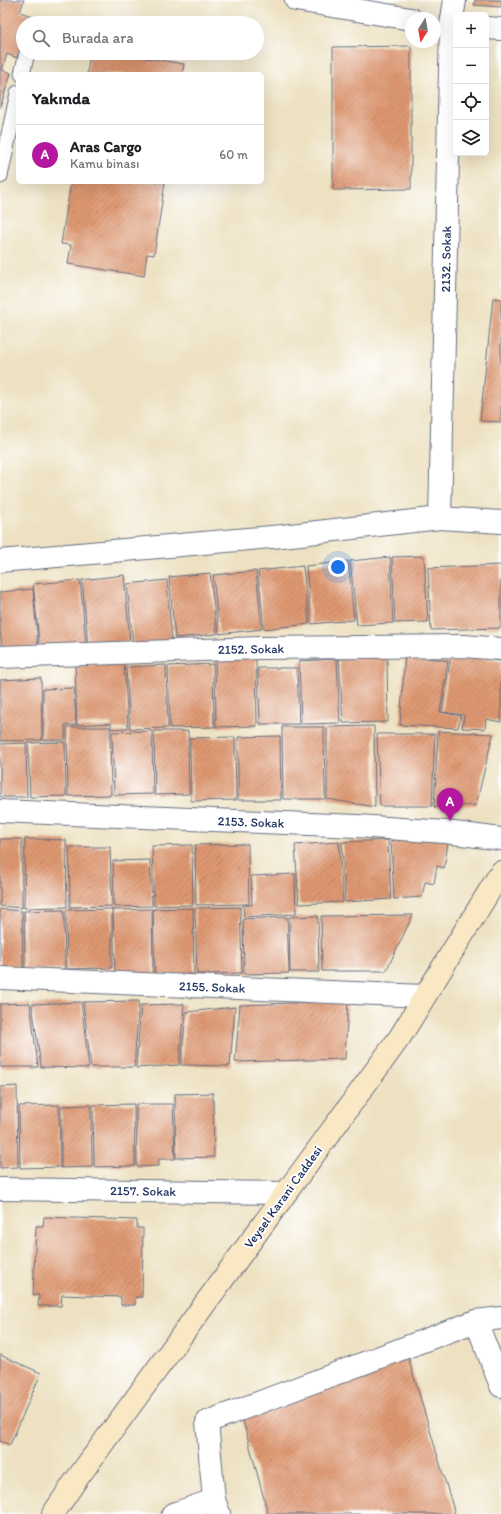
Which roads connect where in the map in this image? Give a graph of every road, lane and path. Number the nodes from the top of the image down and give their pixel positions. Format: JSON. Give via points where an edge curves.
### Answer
{"nodes":[{"id":1,"x":296,"y":0,"type":"edge"},
{"id":2,"x":455,"y":0,"type":"edge"},
{"id":3,"x":405,"y":18,"type":"edge"},
{"id":4,"x":447,"y":25,"type":"edge"},
{"id":5,"x":489,"y":28,"type":"edge"},
{"id":6,"x":501,"y":29,"type":"edge"},
{"id":7,"x":25,"y":60,"type":"edge"},
{"id":8,"x":22,"y":72,"type":"edge"},
{"id":9,"x":16,"y":102,"type":"edge"},
{"id":10,"x":0,"y":174,"type":"edge"},
{"id":11,"x":440,"y":518,"type":"junction"},
{"id":12,"x":501,"y":522,"type":"edge"},
{"id":13,"x":0,"y":561,"type":"edge"},
{"id":14,"x":501,"y":649,"type":"edge"},
{"id":15,"x":0,"y":657,"type":"edge"},
{"id":16,"x":0,"y":811,"type":"edge"},
{"id":17,"x":501,"y":839,"type":"edge"},
{"id":18,"x":501,"y":872,"type":"edge"},
{"id":19,"x":0,"y":978,"type":"edge"},
{"id":20,"x":424,"y":996,"type":"junction"},
{"id":21,"x":0,"y":1189,"type":"edge"},
{"id":22,"x":285,"y":1193,"type":"junction"},
{"id":23,"x":501,"y":1318,"type":"edge"},
{"id":24,"x":476,"y":1321,"type":"junction"},
{"id":25,"x":501,"y":1386,"type":"edge"},
{"id":26,"x":217,"y":1507,"type":"edge"},
{"id":27,"x":52,"y":1514,"type":"edge"},
{"id":28,"x":173,"y":1514,"type":"edge"}],
"edges":[{"from":1,"to":3,"type":"street"},
{"from":2,"to":4,"type":"street","name":"2132. Sokak"},
{"from":4,"to":11,"type":"street","name":"2132. Sokak"},
{"from":5,"to":6,"type":"street"},
{"from":7,"to":8,"type":"lane"},
{"from":9,"to":10,"type":"lane"},
{"from":11,"to":12,"type":"street"},
{"from":11,"to":13,"type":"street","via":[[282,536]]},
{"from":14,"to":15,"type":"street","name":"2152. Sokak","via":[[464,646],[260,648]]},
{"from":16,"to":17,"type":"street","name":"2153. Sokak","via":[[357,826],[446,832]]},
{"from":18,"to":20,"type":"main road","name":"Veysel Karani Caddesi"},
{"from":19,"to":20,"type":"street","name":"2155. Sokak"},
{"from":20,"to":22,"type":"main road","name":"Veysel Karani Caddesi","via":[[400,1037]]},
{"from":21,"to":22,"type":"street","name":"2157. Sokak"},
{"from":22,"to":27,"type":"main road","name":"Veysel Karani Caddesi"},
{"from":23,"to":24,"type":"street"},
{"from":24,"to":25,"type":"street"},
{"from":24,"to":26,"type":"street","via":[[207,1422]]},
{"from":26,"to":28,"type":"street"}]}
